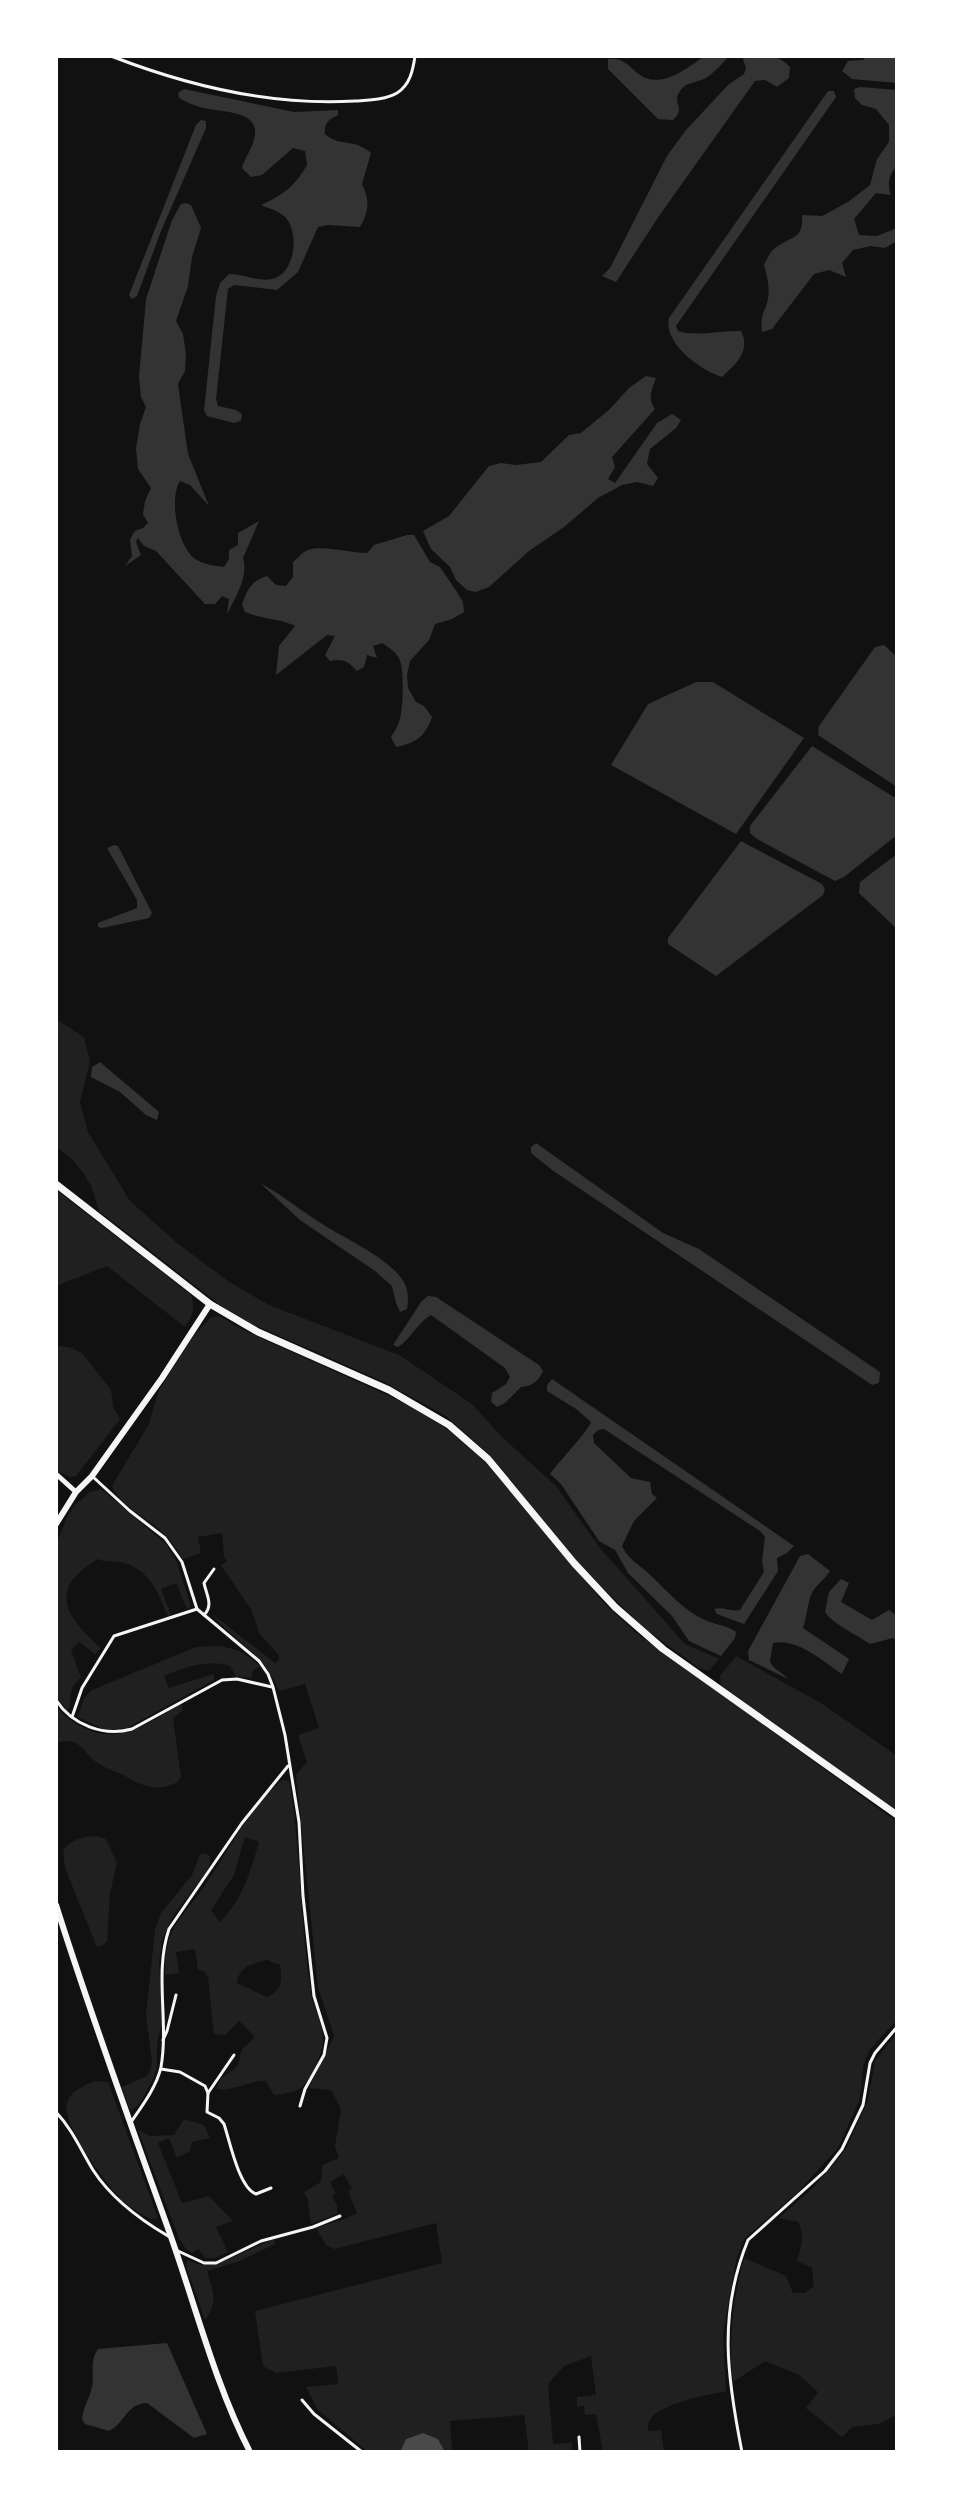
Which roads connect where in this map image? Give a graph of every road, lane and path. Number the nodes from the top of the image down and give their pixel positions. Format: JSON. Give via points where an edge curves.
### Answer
{"nodes":[{"id":1,"x":111,"y":56,"type":"edge"},
{"id":2,"x":415,"y":56,"type":"edge"},
{"id":3,"x":56,"y":1184,"type":"edge"},
{"id":4,"x":210,"y":1304,"type":"junction"},
{"id":5,"x":56,"y":1474,"type":"edge"},
{"id":6,"x":92,"y":1476,"type":"junction"},
{"id":7,"x":76,"y":1492,"type":"junction"},
{"id":8,"x":56,"y":1524,"type":"edge"},
{"id":9,"x":214,"y":1569,"type":"dead end"},
{"id":10,"x":197,"y":1609,"type":"junction"},
{"id":11,"x":204,"y":1615,"type":"junction"},
{"id":12,"x":273,"y":1687,"type":"junction"},
{"id":13,"x":56,"y":1700,"type":"edge"},
{"id":14,"x":72,"y":1717,"type":"junction"},
{"id":15,"x":288,"y":1766,"type":"junction"},
{"id":16,"x":897,"y":1815,"type":"edge"},
{"id":17,"x":56,"y":1905,"type":"edge"},
{"id":18,"x":176,"y":1995,"type":"dead end"},
{"id":19,"x":897,"y":2027,"type":"edge"},
{"id":20,"x":161,"y":2043,"type":"junction"},
{"id":21,"x":234,"y":2055,"type":"dead end"},
{"id":22,"x":161,"y":2069,"type":"junction"},
{"id":23,"x":208,"y":2093,"type":"junction"},
{"id":24,"x":300,"y":2106,"type":"dead end"},
{"id":25,"x":56,"y":2112,"type":"edge"},
{"id":26,"x":129,"y":2125,"type":"junction"},
{"id":27,"x":271,"y":2188,"type":"dead end"},
{"id":28,"x":340,"y":2216,"type":"dead end"},
{"id":29,"x":171,"y":2238,"type":"junction"},
{"id":30,"x":174,"y":2249,"type":"junction"},
{"id":31,"x":302,"y":2400,"type":"dead end"},
{"id":32,"x":579,"y":2437,"type":"dead end"},
{"id":33,"x":250,"y":2452,"type":"edge"},
{"id":34,"x":362,"y":2452,"type":"edge"},
{"id":35,"x":580,"y":2452,"type":"edge"},
{"id":36,"x":742,"y":2452,"type":"edge"}],
"edges":[{"from":1,"to":2,"type":"lane","via":[[210,86],[317,103],[372,100],[399,92],[411,75]]},
{"from":3,"to":4,"type":"main road"},
{"from":4,"to":6,"type":"street"},
{"from":4,"to":16,"type":"main road","via":[[258,1332],[389,1390],[449,1425],[488,1459],[574,1563],[635,1626]]},
{"from":5,"to":7,"type":"street"},
{"from":6,"to":7,"type":"street"},
{"from":6,"to":10,"type":"lane","via":[[174,1548]]},
{"from":7,"to":8,"type":"street"},
{"from":9,"to":11,"type":"lane","via":[[204,1583],[209,1608]]},
{"from":10,"to":11,"type":"lane"},
{"from":10,"to":14,"type":"lane","via":[[114,1636],[82,1688]]},
{"from":11,"to":12,"type":"lane","via":[[259,1661]]},
{"from":12,"to":14,"type":"lane","via":[[222,1680],[120,1732],[97,1730]]},
{"from":12,"to":15,"type":"lane"},
{"from":13,"to":14,"type":"lane"},
{"from":15,"to":20,"type":"lane","via":[[169,1929],[161,1973]]},
{"from":15,"to":24,"type":"lane","via":[[299,1822],[314,1996],[327,2038]]},
{"from":17,"to":26,"type":"street"},
{"from":18,"to":20,"type":"lane"},
{"from":19,"to":36,"type":"lane","via":[[870,2063],[863,2105],[842,2149],[748,2240],[743,2253],[726,2345]]},
{"from":20,"to":22,"type":"lane"},
{"from":21,"to":23,"type":"lane"},
{"from":22,"to":23,"type":"lane","via":[[180,2072]]},
{"from":22,"to":26,"type":"lane"},
{"from":23,"to":27,"type":"lane","via":[[207,2112],[224,2124],[242,2182],[256,2194]]},
{"from":25,"to":29,"type":"lane","via":[[112,2195]]},
{"from":26,"to":29,"type":"street"},
{"from":28,"to":30,"type":"lane","via":[[274,2236],[216,2263],[194,2260]]},
{"from":29,"to":30,"type":"street"},
{"from":30,"to":33,"type":"street"},
{"from":31,"to":34,"type":"lane"},
{"from":32,"to":35,"type":"lane"}]}
